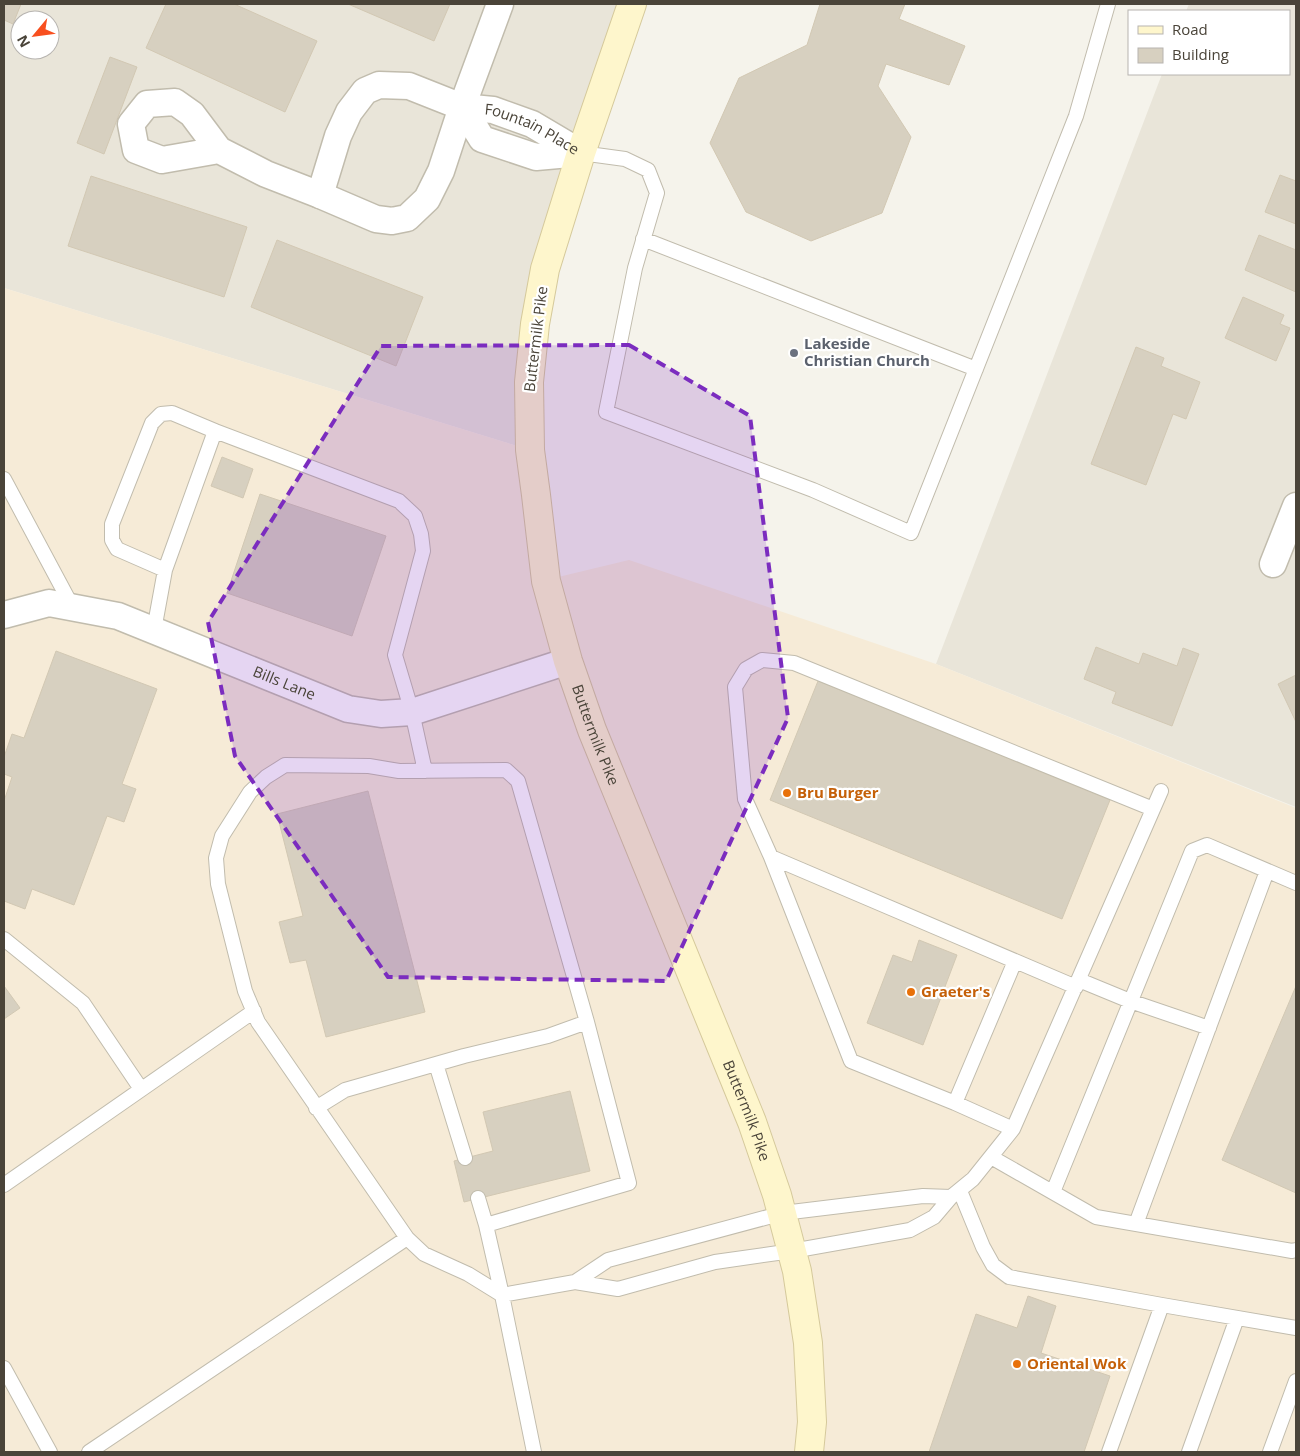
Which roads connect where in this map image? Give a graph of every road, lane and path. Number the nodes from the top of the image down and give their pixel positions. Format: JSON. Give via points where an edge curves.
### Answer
{"nodes":[{"id":1,"x":500,"y":4,"type":"edge"},
{"id":2,"x":632,"y":4,"type":"edge"},
{"id":3,"x":1108,"y":4,"type":"edge"},
{"id":4,"x":462,"y":107,"type":"junction"},
{"id":5,"x":219,"y":150,"type":"dead end"},
{"id":6,"x":581,"y":153,"type":"junction"},
{"id":7,"x":320,"y":194,"type":"junction"},
{"id":8,"x":643,"y":239,"type":"junction"},
{"id":9,"x":976,"y":369,"type":"junction"},
{"id":10,"x":215,"y":430,"type":"junction"},
{"id":11,"x":4,"y":479,"type":"edge"},
{"id":12,"x":1296,"y":506,"type":"edge"},
{"id":13,"x":1273,"y":564,"type":"dead end"},
{"id":14,"x":165,"y":570,"type":"junction"},
{"id":15,"x":73,"y":608,"type":"junction"},
{"id":16,"x":4,"y":615,"type":"edge"},
{"id":17,"x":154,"y":630,"type":"junction"},
{"id":18,"x":568,"y":661,"type":"junction"},
{"id":19,"x":412,"y":712,"type":"junction"},
{"id":20,"x":425,"y":770,"type":"junction"},
{"id":21,"x":1161,"y":791,"type":"dead end"},
{"id":22,"x":1153,"y":809,"type":"junction"},
{"id":23,"x":771,"y":857,"type":"junction"},
{"id":24,"x":1267,"y":871,"type":"junction"},
{"id":25,"x":1296,"y":883,"type":"edge"},
{"id":26,"x":4,"y":939,"type":"edge"},
{"id":27,"x":1015,"y":960,"type":"junction"},
{"id":28,"x":1078,"y":984,"type":"junction"},
{"id":29,"x":1130,"y":1001,"type":"junction"},
{"id":30,"x":254,"y":1011,"type":"junction"},
{"id":31,"x":587,"y":1022,"type":"junction"},
{"id":32,"x":1209,"y":1028,"type":"junction"},
{"id":33,"x":436,"y":1064,"type":"junction"},
{"id":34,"x":142,"y":1089,"type":"junction"},
{"id":35,"x":955,"y":1103,"type":"junction"},
{"id":36,"x":316,"y":1108,"type":"junction"},
{"id":37,"x":1013,"y":1129,"type":"junction"},
{"id":38,"x":991,"y":1157,"type":"junction"},
{"id":39,"x":465,"y":1158,"type":"dead end"},
{"id":40,"x":4,"y":1186,"type":"edge"},
{"id":41,"x":1053,"y":1192,"type":"junction"},
{"id":42,"x":956,"y":1194,"type":"junction"},
{"id":43,"x":478,"y":1198,"type":"dead end"},
{"id":44,"x":782,"y":1213,"type":"junction"},
{"id":45,"x":1136,"y":1224,"type":"junction"},
{"id":46,"x":486,"y":1225,"type":"junction"},
{"id":47,"x":407,"y":1238,"type":"junction"},
{"id":48,"x":1296,"y":1250,"type":"edge"},
{"id":49,"x":792,"y":1251,"type":"junction"},
{"id":50,"x":575,"y":1282,"type":"junction"},
{"id":51,"x":502,"y":1295,"type":"junction"},
{"id":52,"x":1162,"y":1305,"type":"junction"},
{"id":53,"x":1237,"y":1318,"type":"junction"},
{"id":54,"x":1296,"y":1328,"type":"edge"},
{"id":55,"x":4,"y":1368,"type":"edge"},
{"id":56,"x":1296,"y":1381,"type":"edge"},
{"id":57,"x":50,"y":1452,"type":"edge"},
{"id":58,"x":89,"y":1452,"type":"edge"},
{"id":59,"x":534,"y":1452,"type":"edge"},
{"id":60,"x":809,"y":1452,"type":"edge"},
{"id":61,"x":1109,"y":1452,"type":"edge"},
{"id":62,"x":1189,"y":1452,"type":"edge"},
{"id":63,"x":1270,"y":1452,"type":"edge"}],
"edges":[{"from":1,"to":4,"type":"street","name":"Fountain Place"},
{"from":2,"to":6,"type":"main road","name":"Buttermilk Pike"},
{"from":3,"to":9,"type":"lane","via":[[1076,116]]},
{"from":4,"to":6,"type":"street","name":"Fountain Place","via":[[493,110],[532,124]]},
{"from":4,"to":7,"type":"street","name":"Fountain Place","via":[[409,86],[379,85],[365,91],[349,112],[338,136]]},
{"from":4,"to":7,"type":"street","name":"Fountain Place","via":[[441,171],[427,199],[407,218],[392,221],[376,219]]},
{"from":5,"to":7,"type":"street","name":"Fountain Place","via":[[266,174]]},
{"from":6,"to":8,"type":"lane","via":[[626,159],[648,170],[657,193]]},
{"from":6,"to":18,"type":"main road","name":"Buttermilk Pike","via":[[545,269],[529,382],[530,450],[546,581]]},
{"from":8,"to":9,"type":"lane"},
{"from":8,"to":9,"type":"lane","via":[[606,412],[813,490],[911,533]]},
{"from":10,"to":14,"type":"lane"},
{"from":10,"to":14,"type":"lane","via":[[172,413],[161,414],[152,423],[112,524],[112,540],[117,549]]},
{"from":10,"to":19,"type":"lane","via":[[399,500],[415,516],[424,551],[395,655]]},
{"from":11,"to":15,"type":"lane"},
{"from":12,"to":13,"type":"street"},
{"from":14,"to":17,"type":"lane"},
{"from":15,"to":16,"type":"street","name":"Bills Lane","via":[[49,604]]},
{"from":15,"to":17,"type":"street","name":"Bills Lane","via":[[118,616]]},
{"from":17,"to":19,"type":"street","name":"Bills Lane","via":[[348,709],[381,714]]},
{"from":18,"to":19,"type":"street","name":"Bills Lane"},
{"from":18,"to":44,"type":"main road","name":"Buttermilk Pike","via":[[592,730],[752,1122]]},
{"from":19,"to":20,"type":"lane"},
{"from":20,"to":30,"type":"lane","via":[[285,765],[250,792],[222,836],[216,858],[220,894],[245,991]]},
{"from":20,"to":31,"type":"lane","via":[[506,770],[518,781]]},
{"from":21,"to":22,"type":"lane"},
{"from":22,"to":23,"type":"lane","via":[[794,663],[762,660],[746,669],[735,686],[745,798]]},
{"from":22,"to":28,"type":"lane"},
{"from":23,"to":27,"type":"lane"},
{"from":23,"to":35,"type":"lane","via":[[851,1061]]},
{"from":24,"to":25,"type":"lane"},
{"from":24,"to":29,"type":"lane","via":[[1208,846],[1192,850]]},
{"from":24,"to":32,"type":"lane"},
{"from":26,"to":34,"type":"lane","via":[[83,1003]]},
{"from":27,"to":28,"type":"lane"},
{"from":27,"to":35,"type":"lane"},
{"from":28,"to":29,"type":"lane"},
{"from":28,"to":37,"type":"lane"},
{"from":29,"to":32,"type":"lane"},
{"from":29,"to":41,"type":"lane"},
{"from":30,"to":34,"type":"lane"},
{"from":30,"to":36,"type":"lane","via":[[258,1022]]},
{"from":31,"to":33,"type":"lane","via":[[548,1036]]},
{"from":31,"to":46,"type":"lane","via":[[629,1184]]},
{"from":32,"to":45,"type":"lane"},
{"from":33,"to":36,"type":"lane","via":[[345,1090]]},
{"from":33,"to":39,"type":"lane"},
{"from":34,"to":40,"type":"lane"},
{"from":35,"to":37,"type":"lane"},
{"from":36,"to":47,"type":"lane"},
{"from":37,"to":38,"type":"lane"},
{"from":38,"to":41,"type":"lane"},
{"from":38,"to":42,"type":"lane"},
{"from":41,"to":45,"type":"lane","via":[[1096,1217]]},
{"from":42,"to":44,"type":"lane"},
{"from":42,"to":49,"type":"lane","via":[[934,1217],[910,1230]]},
{"from":42,"to":52,"type":"lane","via":[[993,1265],[1010,1277]]},
{"from":43,"to":46,"type":"lane"},
{"from":44,"to":49,"type":"main road","name":"Buttermilk Pike"},
{"from":44,"to":50,"type":"lane","via":[[608,1260]]},
{"from":45,"to":48,"type":"lane"},
{"from":46,"to":51,"type":"lane"},
{"from":47,"to":51,"type":"lane","via":[[424,1254],[468,1274]]},
{"from":47,"to":58,"type":"lane"},
{"from":49,"to":50,"type":"lane","via":[[715,1262],[618,1289]]},
{"from":49,"to":60,"type":"main road","name":"Buttermilk Pike","via":[[808,1343],[812,1422]]},
{"from":50,"to":51,"type":"lane"},
{"from":51,"to":59,"type":"lane"},
{"from":52,"to":53,"type":"lane"},
{"from":52,"to":61,"type":"lane"},
{"from":53,"to":54,"type":"lane"},
{"from":53,"to":62,"type":"lane"},
{"from":55,"to":57,"type":"lane"},
{"from":56,"to":63,"type":"lane"}]}
